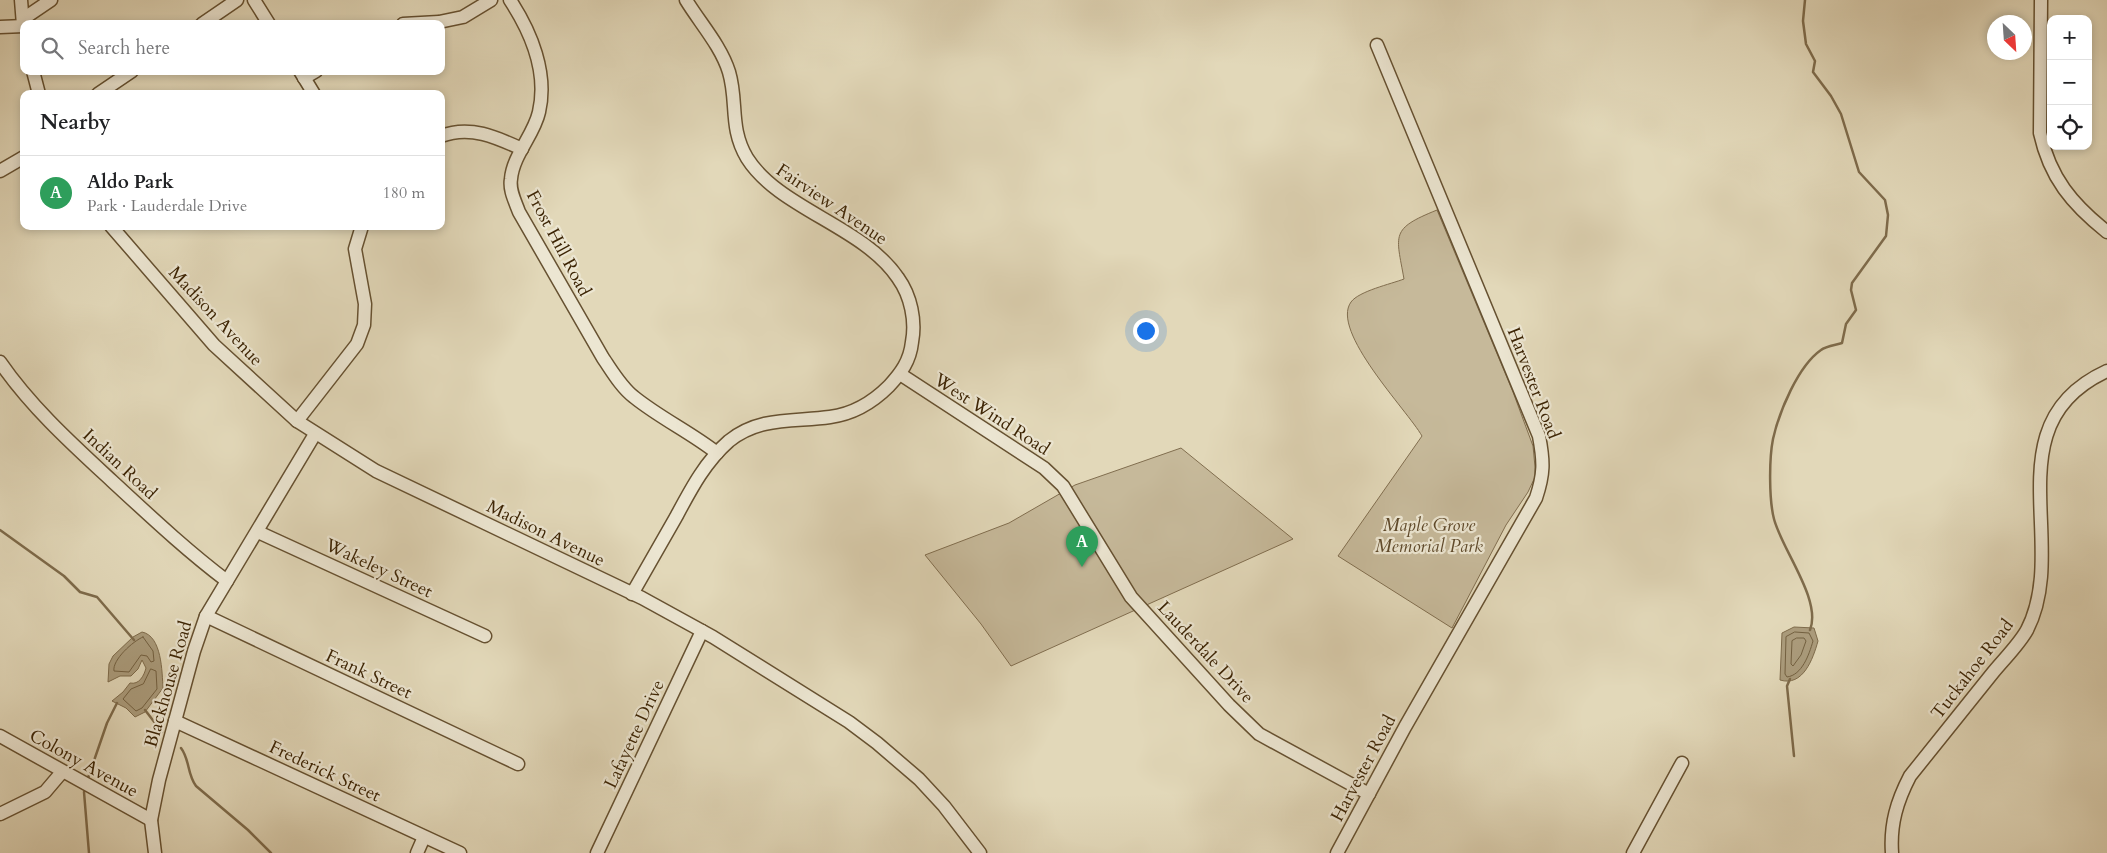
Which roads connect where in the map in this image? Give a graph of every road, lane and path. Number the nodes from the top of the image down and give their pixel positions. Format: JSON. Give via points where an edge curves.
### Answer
{"nodes":[{"id":1,"x":21,"y":0,"type":"edge"},
{"id":2,"x":52,"y":0,"type":"edge"},
{"id":3,"x":237,"y":0,"type":"edge"},
{"id":4,"x":254,"y":0,"type":"edge"},
{"id":5,"x":491,"y":0,"type":"edge"},
{"id":6,"x":510,"y":0,"type":"edge"},
{"id":7,"x":687,"y":0,"type":"edge"},
{"id":8,"x":2041,"y":0,"type":"edge"},
{"id":9,"x":23,"y":20,"type":"edge"},
{"id":10,"x":28,"y":20,"type":"edge"},
{"id":11,"x":208,"y":20,"type":"edge"},
{"id":12,"x":266,"y":20,"type":"edge"},
{"id":13,"x":445,"y":21,"type":"edge"},
{"id":14,"x":20,"y":24,"type":"edge"},
{"id":15,"x":0,"y":27,"type":"edge"},
{"id":16,"x":1377,"y":45,"type":"dead end"},
{"id":17,"x":34,"y":75,"type":"edge"},
{"id":18,"x":126,"y":75,"type":"edge"},
{"id":19,"x":302,"y":75,"type":"edge"},
{"id":20,"x":37,"y":90,"type":"edge"},
{"id":21,"x":104,"y":90,"type":"edge"},
{"id":22,"x":311,"y":90,"type":"edge"},
{"id":23,"x":445,"y":135,"type":"edge"},
{"id":24,"x":522,"y":149,"type":"junction"},
{"id":25,"x":20,"y":159,"type":"edge"},
{"id":26,"x":20,"y":168,"type":"edge"},
{"id":27,"x":0,"y":171,"type":"edge"},
{"id":28,"x":0,"y":175,"type":"edge"},
{"id":29,"x":114,"y":230,"type":"edge"},
{"id":30,"x":361,"y":230,"type":"edge"},
{"id":31,"x":2107,"y":232,"type":"edge"},
{"id":32,"x":0,"y":362,"type":"edge"},
{"id":33,"x":2107,"y":371,"type":"edge"},
{"id":34,"x":900,"y":374,"type":"junction"},
{"id":35,"x":297,"y":421,"type":"junction"},
{"id":36,"x":315,"y":434,"type":"junction"},
{"id":37,"x":717,"y":453,"type":"junction"},
{"id":38,"x":1063,"y":486,"type":"joint"},
{"id":39,"x":258,"y":532,"type":"junction"},
{"id":40,"x":227,"y":581,"type":"junction"},
{"id":41,"x":632,"y":594,"type":"junction"},
{"id":42,"x":206,"y":616,"type":"junction"},
{"id":43,"x":702,"y":631,"type":"junction"},
{"id":44,"x":485,"y":636,"type":"dead end"},
{"id":45,"x":175,"y":721,"type":"junction"},
{"id":46,"x":0,"y":736,"type":"edge"},
{"id":47,"x":1682,"y":762,"type":"dead end"},
{"id":48,"x":518,"y":764,"type":"dead end"},
{"id":49,"x":62,"y":772,"type":"junction"},
{"id":50,"x":1370,"y":794,"type":"junction"},
{"id":51,"x":0,"y":814,"type":"edge"},
{"id":52,"x":151,"y":820,"type":"junction"},
{"id":53,"x":424,"y":837,"type":"junction"},
{"id":54,"x":155,"y":853,"type":"edge"},
{"id":55,"x":417,"y":853,"type":"edge"},
{"id":56,"x":460,"y":853,"type":"edge"},
{"id":57,"x":597,"y":853,"type":"edge"},
{"id":58,"x":980,"y":853,"type":"edge"},
{"id":59,"x":1336,"y":853,"type":"edge"},
{"id":60,"x":1633,"y":853,"type":"edge"},
{"id":61,"x":1892,"y":853,"type":"edge"}],
"edges":[{"from":1,"to":9,"type":"street"},
{"from":2,"to":10,"type":"street"},
{"from":3,"to":11,"type":"street"},
{"from":4,"to":12,"type":"street"},
{"from":5,"to":13,"type":"street","via":[[463,17]]},
{"from":6,"to":24,"type":"street","name":"Frost Hill Road","via":[[539,65],[539,113]]},
{"from":7,"to":34,"type":"street","name":"Fairview Avenue","via":[[730,74],[734,122],[740,143],[758,174],[858,240],[887,262],[900,280],[908,296],[913,322],[910,356]]},
{"from":8,"to":31,"type":"street","via":[[2040,133],[2043,149],[2067,196]]},
{"from":14,"to":15,"type":"street"},
{"from":16,"to":50,"type":"street","name":"Harvester Road","via":[[1535,427],[1544,458],[1536,498]]},
{"from":17,"to":20,"type":"street"},
{"from":18,"to":21,"type":"street"},
{"from":19,"to":22,"type":"street"},
{"from":23,"to":24,"type":"street","via":[[472,131],[494,136]]},
{"from":24,"to":37,"type":"street","name":"Frost Hill Road","via":[[510,178],[519,212],[603,358],[632,396]]},
{"from":25,"to":27,"type":"street"},
{"from":26,"to":28,"type":"street"},
{"from":29,"to":35,"type":"street","name":"Madison Avenue","via":[[214,344]]},
{"from":30,"to":35,"type":"street","via":[[355,249],[365,304],[364,325],[357,344]]},
{"from":32,"to":40,"type":"street","name":"Indian Road","via":[[12,380],[66,438],[192,554]]},
{"from":33,"to":61,"type":"street","name":"Tuckahoe Road","via":[[2075,389],[2056,415],[2043,444],[2038,602],[2026,631],[1910,776],[1893,817]]},
{"from":34,"to":37,"type":"street","name":"Fairview Avenue","via":[[859,408],[831,417],[784,420],[760,426],[732,439]]},
{"from":34,"to":38,"type":"street","name":"West Wind Road","via":[[1044,468]]},
{"from":35,"to":36,"type":"street","name":"Madison Avenue"},
{"from":36,"to":39,"type":"street","name":"Blackhouse Road"},
{"from":36,"to":41,"type":"street","name":"Madison Avenue","via":[[376,471]]},
{"from":37,"to":41,"type":"street","name":"Fairview Avenue","via":[[700,474]]},
{"from":38,"to":50,"type":"street","name":"Lauderdale Drive","via":[[1131,597],[1229,705],[1259,734]]},
{"from":39,"to":40,"type":"street","name":"Blackhouse Road"},
{"from":39,"to":44,"type":"street","name":"Wakeley Street"},
{"from":40,"to":42,"type":"street","name":"Blackhouse Road"},
{"from":41,"to":43,"type":"street","name":"Madison Avenue"},
{"from":42,"to":45,"type":"street","name":"Blackhouse Road"},
{"from":42,"to":48,"type":"street","name":"Frank Street"},
{"from":43,"to":57,"type":"street","name":"Lafayette Drive"},
{"from":43,"to":58,"type":"street","name":"Madison Avenue","via":[[878,743],[936,796]]},
{"from":45,"to":52,"type":"street","name":"Blackhouse Road"},
{"from":45,"to":53,"type":"street","name":"Frederick Street"},
{"from":46,"to":49,"type":"street","name":"Colony Avenue"},
{"from":47,"to":60,"type":"street"},
{"from":49,"to":51,"type":"street","via":[[45,792]]},
{"from":49,"to":52,"type":"street","name":"Colony Avenue"},
{"from":50,"to":59,"type":"street","name":"Harvester Road"},
{"from":52,"to":54,"type":"street","name":"Blackhouse Road"},
{"from":53,"to":55,"type":"street"},
{"from":53,"to":56,"type":"street","name":"Frederick Street"}]}
